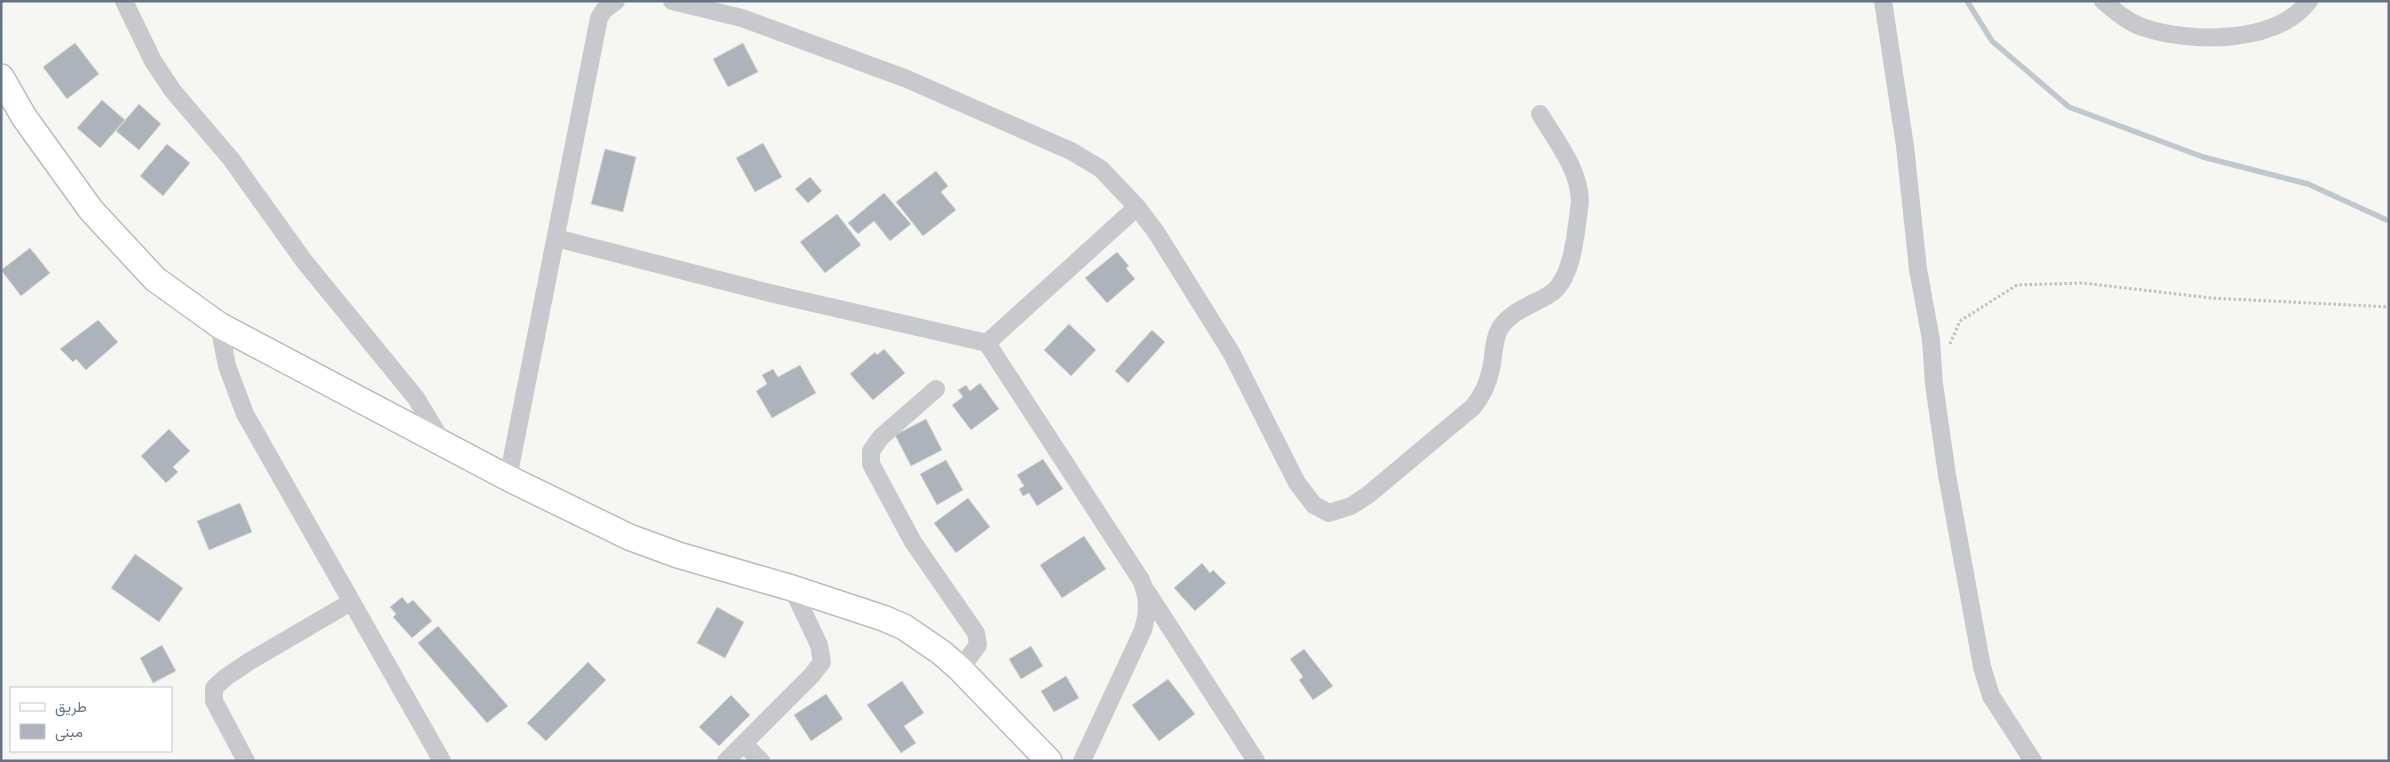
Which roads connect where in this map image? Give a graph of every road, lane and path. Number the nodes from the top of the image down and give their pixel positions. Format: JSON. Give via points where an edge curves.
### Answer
{"nodes":[{"id":1,"x":124,"y":1,"type":"edge"},
{"id":2,"x":616,"y":1,"type":"edge"},
{"id":3,"x":672,"y":1,"type":"edge"},
{"id":4,"x":1882,"y":1,"type":"edge"},
{"id":5,"x":2103,"y":1,"type":"edge"},
{"id":6,"x":2309,"y":1,"type":"edge"},
{"id":7,"x":1,"y":77,"type":"edge"},
{"id":8,"x":1540,"y":114,"type":"dead end"},
{"id":9,"x":1137,"y":207,"type":"junction"},
{"id":10,"x":556,"y":238,"type":"junction"},
{"id":11,"x":2389,"y":307,"type":"edge"},
{"id":12,"x":220,"y":326,"type":"junction"},
{"id":13,"x":987,"y":343,"type":"junction"},
{"id":14,"x":1949,"y":348,"type":"dead end"},
{"id":15,"x":936,"y":389,"type":"dead end"},
{"id":16,"x":443,"y":444,"type":"junction"},
{"id":17,"x":508,"y":478,"type":"junction"},
{"id":18,"x":792,"y":588,"type":"junction"},
{"id":19,"x":1146,"y":591,"type":"junction"},
{"id":20,"x":351,"y":602,"type":"junction"},
{"id":21,"x":960,"y":669,"type":"junction"},
{"id":22,"x":744,"y":744,"type":"junction"},
{"id":23,"x":246,"y":761,"type":"edge"},
{"id":24,"x":442,"y":761,"type":"edge"},
{"id":25,"x":726,"y":761,"type":"edge"},
{"id":26,"x":761,"y":761,"type":"edge"},
{"id":27,"x":1049,"y":761,"type":"edge"},
{"id":28,"x":1082,"y":761,"type":"edge"},
{"id":29,"x":1256,"y":761,"type":"edge"},
{"id":30,"x":2033,"y":761,"type":"edge"}],
"edges":[{"from":1,"to":16,"type":"street","via":[[145,48],[173,91],[231,159],[304,261],[416,398]]},
{"from":2,"to":10,"type":"street","via":[[599,18]]},
{"from":3,"to":9,"type":"street","via":[[742,18],[889,72],[1062,147],[1101,169]]},
{"from":4,"to":30,"type":"street","via":[[1905,146],[1918,270],[1931,340],[1947,475],[1982,667],[1991,696]]},
{"from":5,"to":6,"type":"street","via":[[2124,18],[2145,28],[2168,34],[2215,37],[2241,35],[2280,23],[2301,11]]},
{"from":7,"to":12,"type":"street","via":[[24,117],[91,210],[155,279]]},
{"from":8,"to":9,"type":"street","via":[[1575,173],[1580,189],[1566,277],[1552,293],[1510,316],[1500,328],[1485,390],[1473,407],[1368,495],[1340,511],[1329,513],[1321,510],[1304,496],[1232,354]]},
{"from":9,"to":13,"type":"street"},
{"from":10,"to":13,"type":"street","via":[[774,294]]},
{"from":10,"to":17,"type":"street"},
{"from":11,"to":14,"type":"path","via":[[2211,298],[2083,283],[2017,285],[1960,321]]},
{"from":12,"to":16,"type":"street"},
{"from":12,"to":20,"type":"street","via":[[227,366],[246,414]]},
{"from":13,"to":19,"type":"street","via":[[1142,580]]},
{"from":15,"to":21,"type":"street","via":[[881,437],[870,457],[913,542],[976,633],[978,646]]},
{"from":16,"to":17,"type":"street"},
{"from":17,"to":18,"type":"street","via":[[629,537],[678,556]]},
{"from":18,"to":21,"type":"street","via":[[904,627]]},
{"from":18,"to":22,"type":"street","via":[[819,645],[822,662]]},
{"from":19,"to":28,"type":"street","via":[[1148,608],[1144,630]]},
{"from":19,"to":29,"type":"street"},
{"from":20,"to":23,"type":"street","via":[[250,661],[214,688],[214,701]]},
{"from":20,"to":24,"type":"street"},
{"from":21,"to":27,"type":"street"},
{"from":22,"to":25,"type":"street"},
{"from":22,"to":26,"type":"street"}]}
